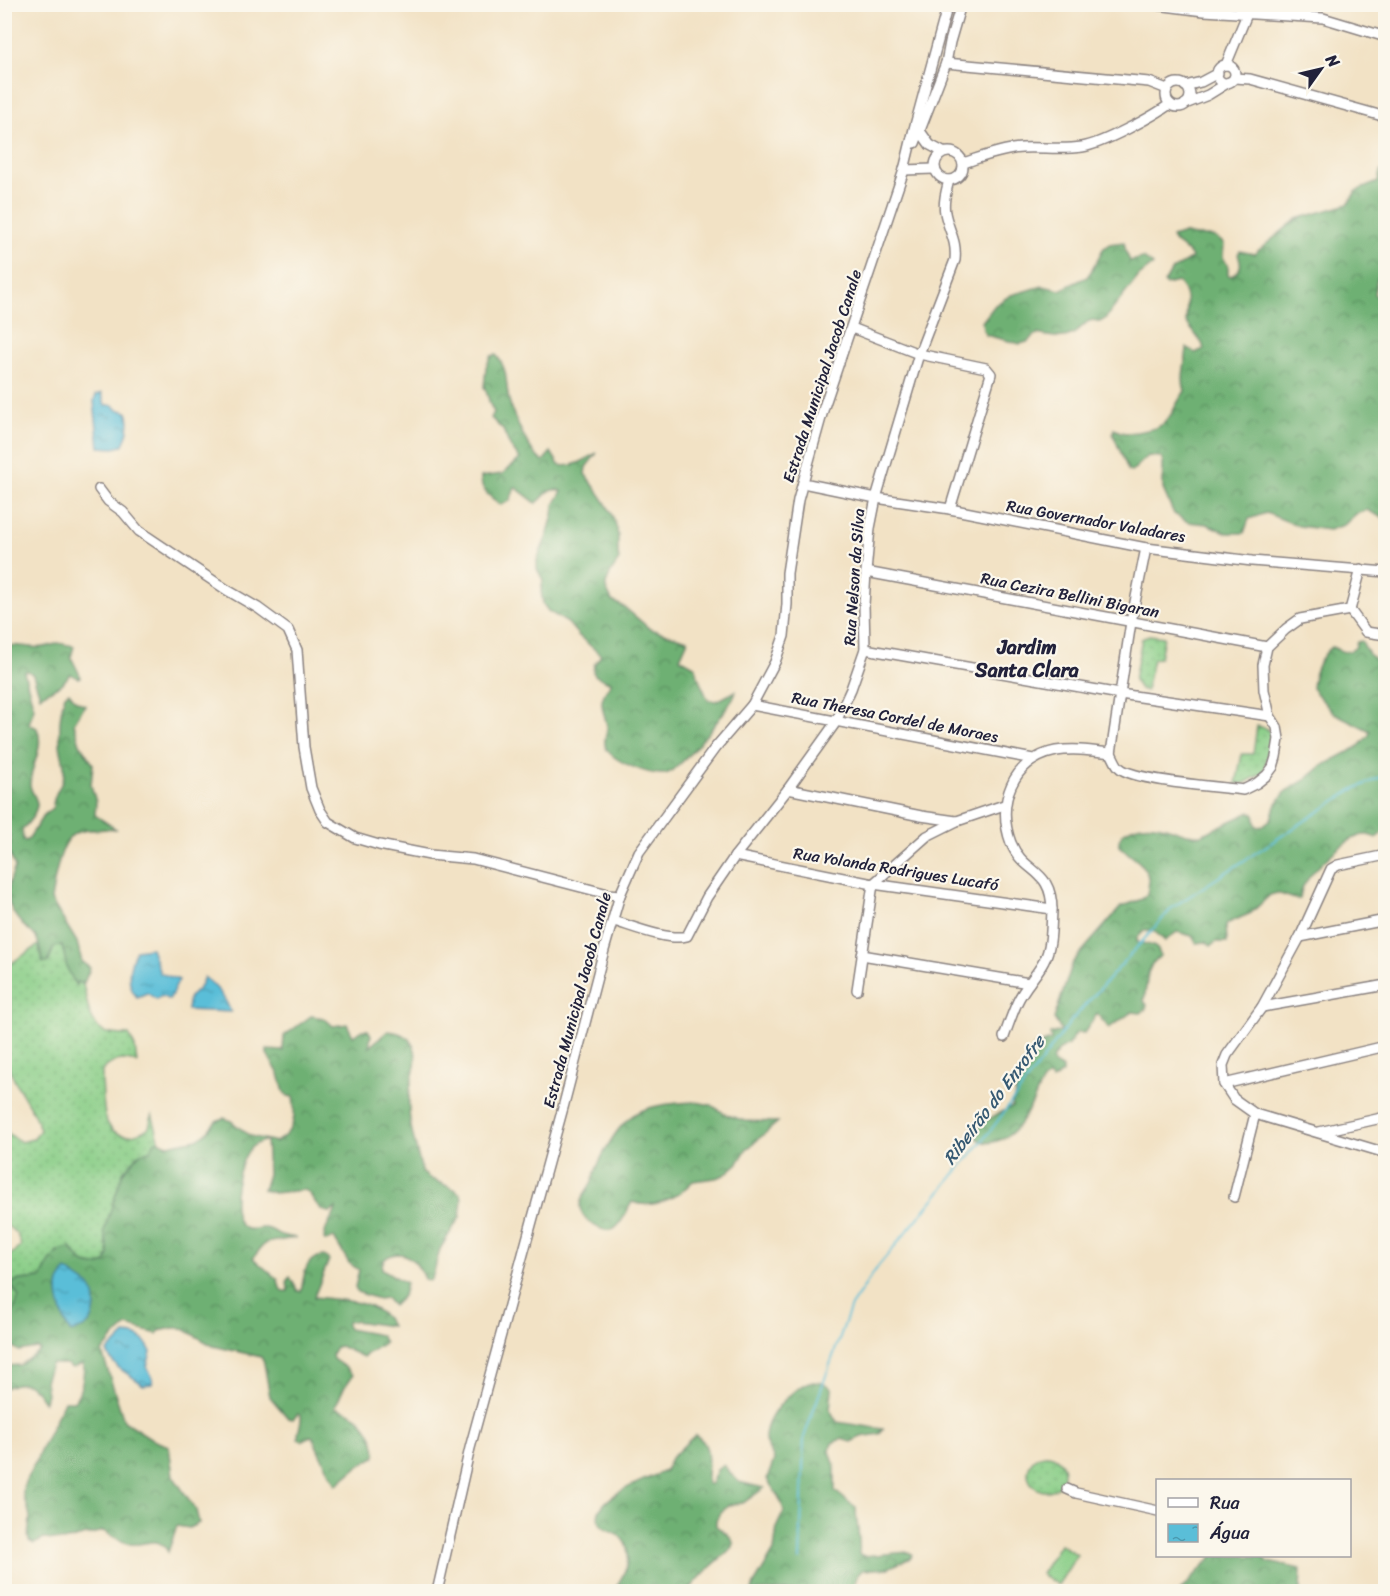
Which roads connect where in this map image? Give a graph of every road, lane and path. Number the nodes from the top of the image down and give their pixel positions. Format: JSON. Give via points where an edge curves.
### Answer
{"nodes":[{"id":1,"x":948,"y":4,"type":"edge"},
{"id":2,"x":961,"y":4,"type":"edge"},
{"id":3,"x":1149,"y":4,"type":"edge"},
{"id":4,"x":1248,"y":9,"type":"edge"},
{"id":5,"x":1386,"y":38,"type":"edge"},
{"id":6,"x":946,"y":63,"type":"junction"},
{"id":7,"x":1226,"y":65,"type":"junction"},
{"id":8,"x":1218,"y":73,"type":"junction"},
{"id":9,"x":1232,"y":80,"type":"junction"},
{"id":10,"x":1185,"y":86,"type":"junction"},
{"id":11,"x":1167,"y":89,"type":"junction"},
{"id":12,"x":1170,"y":104,"type":"junction"},
{"id":13,"x":1185,"y":104,"type":"junction"},
{"id":14,"x":1386,"y":117,"type":"edge"},
{"id":15,"x":920,"y":131,"type":"junction"},
{"id":16,"x":944,"y":152,"type":"junction"},
{"id":17,"x":963,"y":163,"type":"junction"},
{"id":18,"x":934,"y":169,"type":"junction"},
{"id":19,"x":904,"y":170,"type":"junction"},
{"id":20,"x":949,"y":180,"type":"junction"},
{"id":21,"x":852,"y":328,"type":"junction"},
{"id":22,"x":919,"y":354,"type":"junction"},
{"id":23,"x":803,"y":483,"type":"junction"},
{"id":24,"x":99,"y":489,"type":"dead end"},
{"id":25,"x":876,"y":498,"type":"junction"},
{"id":26,"x":950,"y":509,"type":"junction"},
{"id":27,"x":1146,"y":548,"type":"junction"},
{"id":28,"x":1361,"y":570,"type":"junction"},
{"id":29,"x":1386,"y":572,"type":"edge"},
{"id":30,"x":866,"y":573,"type":"junction"},
{"id":31,"x":1350,"y":610,"type":"junction"},
{"id":32,"x":1131,"y":622,"type":"junction"},
{"id":33,"x":1386,"y":635,"type":"edge"},
{"id":34,"x":1268,"y":648,"type":"junction"},
{"id":35,"x":865,"y":649,"type":"junction"},
{"id":36,"x":1120,"y":694,"type":"junction"},
{"id":37,"x":752,"y":705,"type":"junction"},
{"id":38,"x":1270,"y":716,"type":"junction"},
{"id":39,"x":836,"y":722,"type":"junction"},
{"id":40,"x":1111,"y":753,"type":"junction"},
{"id":41,"x":1033,"y":759,"type":"junction"},
{"id":42,"x":788,"y":789,"type":"junction"},
{"id":43,"x":1004,"y":805,"type":"junction"},
{"id":44,"x":921,"y":816,"type":"junction"},
{"id":45,"x":957,"y":822,"type":"junction"},
{"id":46,"x":927,"y":836,"type":"junction"},
{"id":47,"x":735,"y":855,"type":"junction"},
{"id":48,"x":1386,"y":855,"type":"edge"},
{"id":49,"x":873,"y":884,"type":"junction"},
{"id":50,"x":620,"y":896,"type":"junction"},
{"id":51,"x":1052,"y":909,"type":"junction"},
{"id":52,"x":1386,"y":920,"type":"edge"},
{"id":53,"x":614,"y":921,"type":"junction"},
{"id":54,"x":1300,"y":937,"type":"junction"},
{"id":55,"x":862,"y":955,"type":"junction"},
{"id":56,"x":1029,"y":983,"type":"junction"},
{"id":57,"x":1386,"y":985,"type":"edge"},
{"id":58,"x":857,"y":990,"type":"dead end"},
{"id":59,"x":1262,"y":1007,"type":"junction"},
{"id":60,"x":1004,"y":1037,"type":"dead end"},
{"id":61,"x":1386,"y":1046,"type":"edge"},
{"id":62,"x":1224,"y":1084,"type":"junction"},
{"id":63,"x":1255,"y":1114,"type":"junction"},
{"id":64,"x":1386,"y":1117,"type":"edge"},
{"id":65,"x":1317,"y":1133,"type":"junction"},
{"id":66,"x":1386,"y":1153,"type":"edge"},
{"id":67,"x":1234,"y":1197,"type":"dead end"},
{"id":68,"x":1067,"y":1489,"type":"dead end"},
{"id":69,"x":1156,"y":1511,"type":"edge"},
{"id":70,"x":437,"y":1592,"type":"edge"}],
"edges":[{"from":1,"to":19,"type":"street","name":"Estrada Municipal Jacob Canale"},
{"from":2,"to":6,"type":"street"},
{"from":3,"to":4,"type":"street"},
{"from":4,"to":5,"type":"street","via":[[1323,18]]},
{"from":4,"to":7,"type":"street"},
{"from":6,"to":11,"type":"street","via":[[1149,82]]},
{"from":6,"to":15,"type":"street"},
{"from":7,"to":8,"type":"street"},
{"from":7,"to":9,"type":"street","via":[[1234,70]]},
{"from":8,"to":9,"type":"street","via":[[1222,82]]},
{"from":8,"to":10,"type":"street"},
{"from":9,"to":13,"type":"street"},
{"from":9,"to":14,"type":"street","via":[[1250,79]]},
{"from":10,"to":11,"type":"street","via":[[1173,84]]},
{"from":10,"to":13,"type":"street","via":[[1189,93]]},
{"from":11,"to":12,"type":"street"},
{"from":12,"to":13,"type":"street"},
{"from":12,"to":17,"type":"street","via":[[1085,147],[1021,148]]},
{"from":15,"to":16,"type":"street","via":[[930,145]]},
{"from":15,"to":19,"type":"street"},
{"from":16,"to":17,"type":"street","via":[[958,154]]},
{"from":16,"to":18,"type":"street","via":[[936,159]]},
{"from":17,"to":20,"type":"street","via":[[962,173]]},
{"from":18,"to":19,"type":"street"},
{"from":18,"to":20,"type":"street"},
{"from":19,"to":21,"type":"street","name":"Estrada Municipal Jacob Canale"},
{"from":20,"to":22,"type":"street","name":"Rua Nelson da Silva","via":[[944,196],[945,213],[956,246],[955,260]]},
{"from":21,"to":22,"type":"street"},
{"from":21,"to":23,"type":"street","name":"Estrada Municipal Jacob Canale"},
{"from":22,"to":25,"type":"street","name":"Rua Nelson da Silva"},
{"from":22,"to":26,"type":"street","via":[[986,368],[991,374]]},
{"from":23,"to":25,"type":"street","name":"Rua Governador Valadares"},
{"from":23,"to":37,"type":"street","name":"Estrada Municipal Jacob Canale","via":[[786,573],[784,636]]},
{"from":24,"to":50,"type":"street","via":[[139,531],[288,630],[297,650],[311,788],[328,822],[355,838],[379,845],[473,859]]},
{"from":25,"to":26,"type":"street","name":"Rua Governador Valadares"},
{"from":25,"to":30,"type":"street","name":"Rua Nelson da Silva"},
{"from":26,"to":27,"type":"street","name":"Rua Governador Valadares"},
{"from":27,"to":28,"type":"street","name":"Rua Governador Valadares"},
{"from":27,"to":32,"type":"street"},
{"from":28,"to":29,"type":"street","name":"Rua Governador Valadares"},
{"from":28,"to":31,"type":"street"},
{"from":30,"to":32,"type":"street","name":"Rua Cezira Bellini Bigaran"},
{"from":30,"to":35,"type":"street","name":"Rua Nelson da Silva"},
{"from":31,"to":33,"type":"street","via":[[1366,632]]},
{"from":31,"to":34,"type":"street","via":[[1300,619]]},
{"from":32,"to":34,"type":"street","name":"Rua Cezira Bellini Bigaran"},
{"from":32,"to":36,"type":"street"},
{"from":34,"to":38,"type":"street","via":[[1263,665]]},
{"from":35,"to":36,"type":"street"},
{"from":35,"to":39,"type":"street","name":"Rua Nelson da Silva"},
{"from":36,"to":38,"type":"street"},
{"from":36,"to":40,"type":"street"},
{"from":37,"to":39,"type":"street","name":"Rua Theresa Cordel de Moraes"},
{"from":37,"to":50,"type":"street","name":"Estrada Municipal Jacob Canale","via":[[715,748],[639,852]]},
{"from":38,"to":40,"type":"street","via":[[1279,739],[1273,767],[1243,790],[1126,772],[1119,768]]},
{"from":39,"to":41,"type":"street","name":"Rua Theresa Cordel de Moraes"},
{"from":39,"to":42,"type":"street","name":"Rua Nelson da Silva"},
{"from":40,"to":41,"type":"street","via":[[1074,749]]},
{"from":41,"to":43,"type":"street","via":[[1008,791]]},
{"from":42,"to":44,"type":"street"},
{"from":42,"to":47,"type":"street","name":"Rua Nelson da Silva"},
{"from":43,"to":45,"type":"street"},
{"from":43,"to":51,"type":"street","via":[[1011,844],[1046,881]]},
{"from":44,"to":45,"type":"street"},
{"from":44,"to":46,"type":"street"},
{"from":45,"to":46,"type":"street"},
{"from":46,"to":49,"type":"street"},
{"from":47,"to":49,"type":"street","name":"Rua Yolanda Rodrigues Lucafó"},
{"from":47,"to":53,"type":"street","name":"Rua Nelson da Silva","via":[[687,936],[668,936]]},
{"from":48,"to":54,"type":"street","via":[[1331,869]]},
{"from":49,"to":51,"type":"street","name":"Rua Yolanda Rodrigues Lucafó"},
{"from":49,"to":55,"type":"street"},
{"from":50,"to":53,"type":"street","name":"Estrada Municipal Jacob Canale"},
{"from":51,"to":56,"type":"street","via":[[1045,959]]},
{"from":52,"to":54,"type":"street"},
{"from":53,"to":70,"type":"street","name":"Estrada Municipal Jacob Canale","via":[[470,1449]]},
{"from":54,"to":59,"type":"street"},
{"from":55,"to":56,"type":"street"},
{"from":55,"to":58,"type":"street"},
{"from":56,"to":60,"type":"street"},
{"from":57,"to":59,"type":"street"},
{"from":59,"to":62,"type":"street","via":[[1227,1055]]},
{"from":61,"to":62,"type":"street"},
{"from":62,"to":63,"type":"street","via":[[1234,1099]]},
{"from":63,"to":65,"type":"street"},
{"from":63,"to":67,"type":"street"},
{"from":64,"to":65,"type":"street"},
{"from":65,"to":66,"type":"street"},
{"from":68,"to":69,"type":"street"}]}
